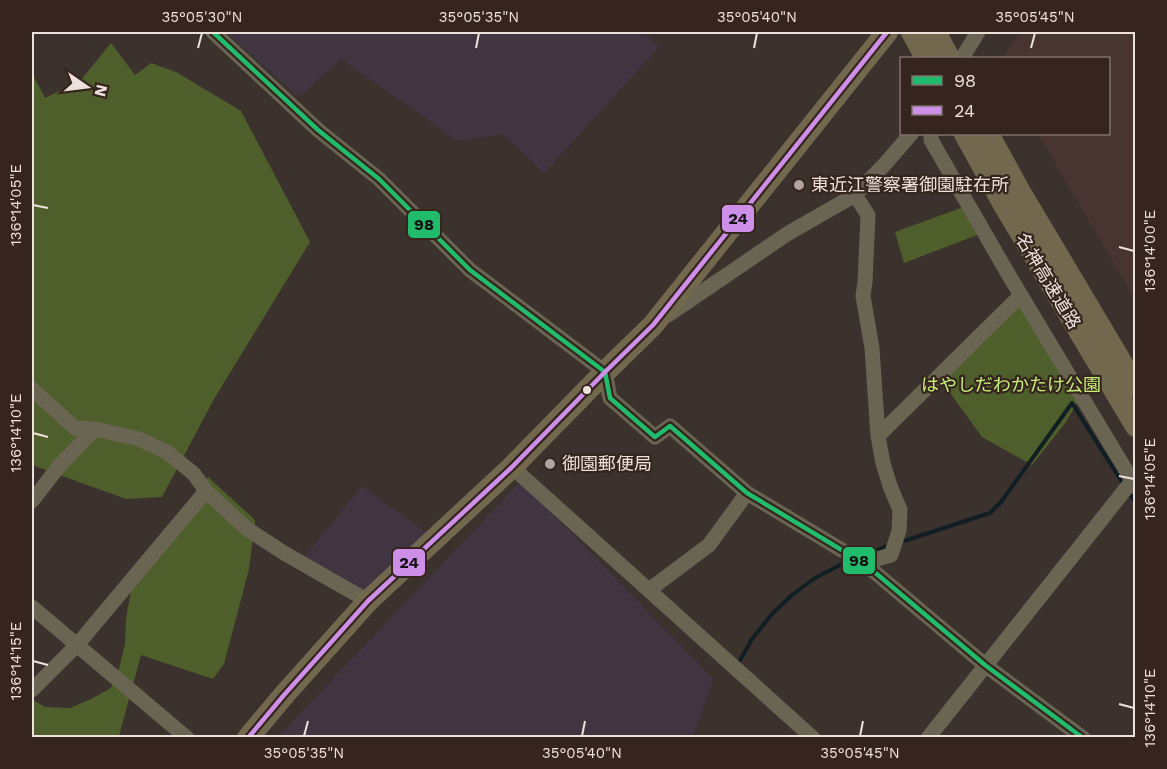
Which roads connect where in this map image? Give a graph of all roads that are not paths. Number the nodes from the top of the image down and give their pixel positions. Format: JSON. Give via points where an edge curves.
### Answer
{"nodes":[{"id":1,"x":213,"y":32,"type":"edge"},
{"id":2,"x":887,"y":32,"type":"edge"},
{"id":3,"x":912,"y":32,"type":"edge"},
{"id":4,"x":935,"y":32,"type":"edge"},
{"id":5,"x":978,"y":32,"type":"edge"},
{"id":6,"x":925,"y":57,"type":"edge"},
{"id":7,"x":948,"y":57,"type":"edge"},
{"id":8,"x":963,"y":57,"type":"edge"},
{"id":9,"x":909,"y":135,"type":"edge"},
{"id":10,"x":931,"y":135,"type":"edge"},
{"id":11,"x":966,"y":135,"type":"edge"},
{"id":12,"x":989,"y":135,"type":"edge"},
{"id":13,"x":855,"y":195,"type":"junction"},
{"id":14,"x":1021,"y":295,"type":"junction"},
{"id":15,"x":653,"y":326,"type":"junction"},
{"id":16,"x":604,"y":372,"type":"junction"},
{"id":17,"x":1136,"y":387,"type":"edge"},
{"id":18,"x":32,"y":389,"type":"edge"},
{"id":19,"x":1136,"y":426,"type":"edge"},
{"id":20,"x":95,"y":429,"type":"junction"},
{"id":21,"x":878,"y":436,"type":"junction"},
{"id":22,"x":512,"y":467,"type":"junction"},
{"id":23,"x":1134,"y":484,"type":"edge"},
{"id":24,"x":206,"y":491,"type":"junction"},
{"id":25,"x":747,"y":493,"type":"junction"},
{"id":26,"x":32,"y":501,"type":"edge"},
{"id":27,"x":863,"y":563,"type":"junction"},
{"id":28,"x":649,"y":590,"type":"junction"},
{"id":29,"x":368,"y":601,"type":"junction"},
{"id":30,"x":32,"y":607,"type":"edge"},
{"id":31,"x":77,"y":645,"type":"junction"},
{"id":32,"x":985,"y":665,"type":"junction"},
{"id":33,"x":32,"y":690,"type":"edge"},
{"id":34,"x":187,"y":738,"type":"edge"},
{"id":35,"x":248,"y":738,"type":"edge"},
{"id":36,"x":813,"y":738,"type":"edge"},
{"id":37,"x":928,"y":738,"type":"edge"},
{"id":38,"x":1083,"y":738,"type":"edge"}],
"edges":[{"from":1,"to":16,"type":"street","via":[[318,130],[379,179],[470,270]]},
{"from":2,"to":15,"type":"highway"},
{"from":3,"to":6,"type":"highway"},
{"from":4,"to":7,"type":"highway"},
{"from":5,"to":8,"type":"street"},
{"from":9,"to":13,"type":"street"},
{"from":10,"to":14,"type":"street"},
{"from":11,"to":19,"type":"highway","name":"名神高速道路"},
{"from":12,"to":17,"type":"highway","name":"名神高速道路"},
{"from":13,"to":15,"type":"street","via":[[787,234]]},
{"from":13,"to":21,"type":"street","via":[[868,214],[863,296],[872,348]]},
{"from":14,"to":21,"type":"street"},
{"from":14,"to":23,"type":"street"},
{"from":15,"to":16,"type":"highway"},
{"from":16,"to":22,"type":"highway"},
{"from":16,"to":25,"type":"street","via":[[610,398],[655,437],[670,426]]},
{"from":18,"to":20,"type":"street","via":[[75,428]]},
{"from":20,"to":24,"type":"street","via":[[167,452],[194,474]]},
{"from":20,"to":26,"type":"street"},
{"from":21,"to":27,"type":"street","via":[[900,510],[899,531],[891,555]]},
{"from":22,"to":28,"type":"street"},
{"from":22,"to":29,"type":"highway"},
{"from":23,"to":32,"type":"street"},
{"from":24,"to":29,"type":"street","via":[[248,529]]},
{"from":24,"to":31,"type":"street"},
{"from":25,"to":27,"type":"street"},
{"from":25,"to":28,"type":"street","via":[[709,545]]},
{"from":27,"to":32,"type":"street"},
{"from":28,"to":36,"type":"street"},
{"from":29,"to":35,"type":"highway"},
{"from":30,"to":31,"type":"street"},
{"from":31,"to":33,"type":"street"},
{"from":31,"to":34,"type":"street"},
{"from":32,"to":37,"type":"street"},
{"from":32,"to":38,"type":"street"}]}
